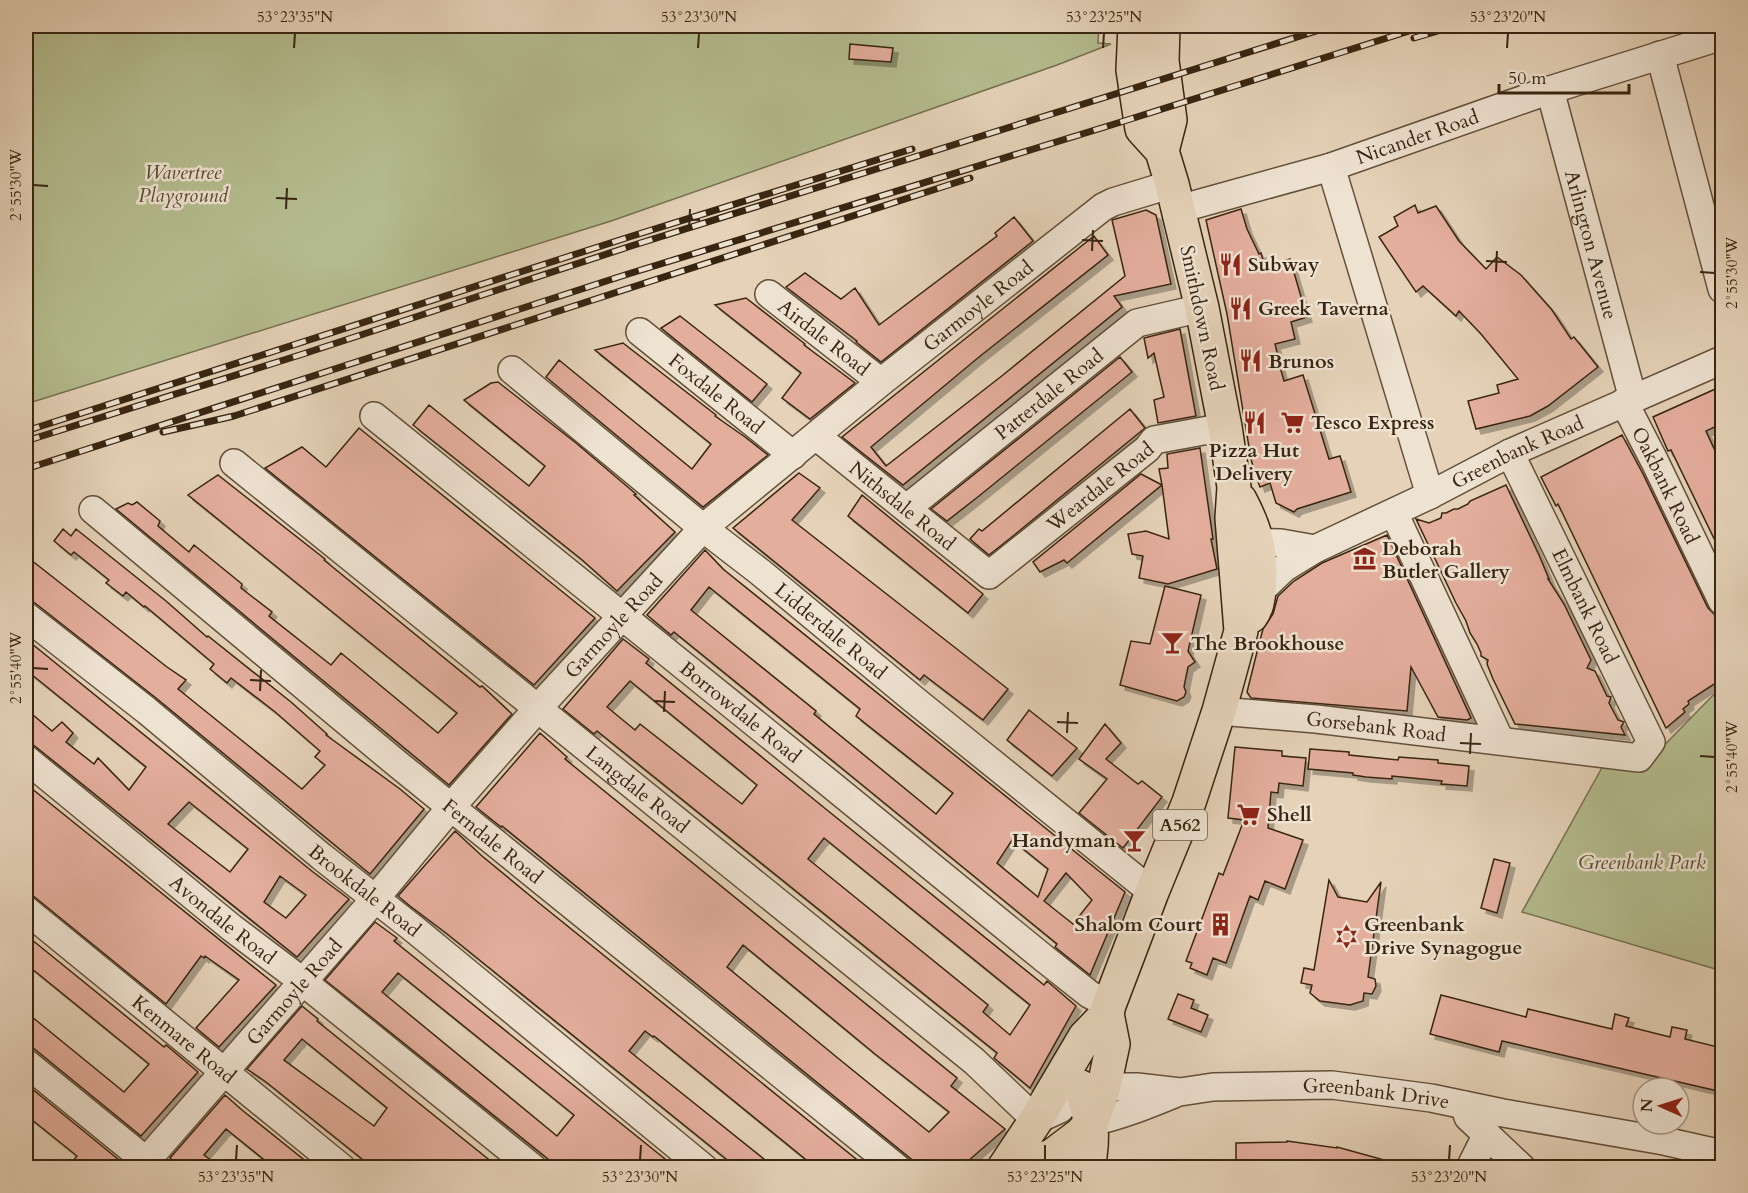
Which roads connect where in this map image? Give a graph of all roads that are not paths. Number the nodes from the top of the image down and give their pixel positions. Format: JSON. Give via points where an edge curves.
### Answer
{"nodes":[{"id":1,"x":1135,"y":26,"type":"edge"},
{"id":2,"x":1163,"y":26,"type":"edge"},
{"id":3,"x":1722,"y":36,"type":"edge"},
{"id":4,"x":1660,"y":55,"type":"junction"},
{"id":5,"x":1550,"y":90,"type":"junction"},
{"id":6,"x":1161,"y":151,"type":"junction"},
{"id":7,"x":1331,"y":167,"type":"junction"},
{"id":8,"x":1175,"y":196,"type":"junction"},
{"id":9,"x":1722,"y":289,"type":"edge"},
{"id":10,"x":769,"y":294,"type":"dead end"},
{"id":11,"x":1202,"y":308,"type":"junction"},
{"id":12,"x":640,"y":332,"type":"dead end"},
{"id":13,"x":1722,"y":360,"type":"edge"},
{"id":14,"x":512,"y":370,"type":"dead end"},
{"id":15,"x":881,"y":382,"type":"junction"},
{"id":16,"x":1628,"y":400,"type":"junction"},
{"id":17,"x":374,"y":416,"type":"dead end"},
{"id":18,"x":1224,"y":427,"type":"junction"},
{"id":19,"x":816,"y":436,"type":"junction"},
{"id":20,"x":1510,"y":453,"type":"junction"},
{"id":21,"x":793,"y":455,"type":"junction"},
{"id":22,"x":234,"y":463,"type":"dead end"},
{"id":23,"x":1430,"y":495,"type":"junction"},
{"id":24,"x":907,"y":508,"type":"junction"},
{"id":25,"x":93,"y":510,"type":"dead end"},
{"id":26,"x":1394,"y":513,"type":"junction"},
{"id":27,"x":703,"y":528,"type":"junction"},
{"id":28,"x":1246,"y":542,"type":"junction"},
{"id":29,"x":1314,"y":549,"type":"junction"},
{"id":30,"x":989,"y":575,"type":"joint"},
{"id":31,"x":1258,"y":593,"type":"junction"},
{"id":32,"x":1722,"y":601,"type":"edge"},
{"id":33,"x":26,"y":616,"type":"edge"},
{"id":34,"x":623,"y":617,"type":"junction"},
{"id":35,"x":1241,"y":631,"type":"junction"},
{"id":36,"x":538,"y":708,"type":"junction"},
{"id":37,"x":1219,"y":711,"type":"junction"},
{"id":38,"x":1500,"y":740,"type":"junction"},
{"id":39,"x":1639,"y":758,"type":"joint"},
{"id":40,"x":26,"y":759,"type":"edge"},
{"id":41,"x":451,"y":807,"type":"junction"},
{"id":42,"x":1152,"y":892,"type":"junction"},
{"id":43,"x":375,"y":899,"type":"junction"},
{"id":44,"x":26,"y":910,"type":"edge"},
{"id":45,"x":302,"y":981,"type":"junction"},
{"id":46,"x":1108,"y":1010,"type":"junction"},
{"id":47,"x":26,"y":1063,"type":"edge"},
{"id":48,"x":223,"y":1070,"type":"junction"},
{"id":49,"x":1093,"y":1087,"type":"junction"},
{"id":50,"x":1180,"y":1092,"type":"junction"},
{"id":51,"x":1464,"y":1105,"type":"junction"},
{"id":52,"x":1036,"y":1120,"type":"junction"},
{"id":53,"x":1092,"y":1122,"type":"junction"},
{"id":54,"x":1487,"y":1134,"type":"junction"},
{"id":55,"x":1722,"y":1154,"type":"edge"},
{"id":56,"x":1054,"y":1162,"type":"edge"},
{"id":57,"x":147,"y":1165,"type":"edge"},
{"id":58,"x":342,"y":1167,"type":"edge"},
{"id":59,"x":533,"y":1167,"type":"edge"},
{"id":60,"x":704,"y":1167,"type":"edge"},
{"id":61,"x":897,"y":1167,"type":"edge"},
{"id":62,"x":1004,"y":1167,"type":"edge"},
{"id":63,"x":1015,"y":1167,"type":"edge"},
{"id":64,"x":1088,"y":1167,"type":"edge"},
{"id":65,"x":1470,"y":1167,"type":"edge"},
{"id":66,"x":1522,"y":1167,"type":"edge"}],
"edges":[{"from":1,"to":6,"type":"main road","name":"Smithdown Road","number":"A562","via":[[1133,70],[1142,129]]},
{"from":2,"to":6,"type":"main road","via":[[1162,61],[1170,120]]},
{"from":3,"to":4,"type":"street","name":"Nicander Road"},
{"from":4,"to":5,"type":"street","name":"Nicander Road"},
{"from":4,"to":9,"type":"street"},
{"from":5,"to":7,"type":"street","name":"Nicander Road"},
{"from":5,"to":16,"type":"street","name":"Arlington Avenue"},
{"from":6,"to":8,"type":"main road","name":"Smithdown Road","number":"A562"},
{"from":7,"to":8,"type":"street","name":"Nicander Road"},
{"from":7,"to":23,"type":"street"},
{"from":8,"to":11,"type":"main road","name":"Smithdown Road","number":"A562"},
{"from":8,"to":15,"type":"street","name":"Garmoyle Road","via":[[1113,201],[1103,207]]},
{"from":10,"to":15,"type":"street","name":"Airdale Road"},
{"from":11,"to":18,"type":"main road","name":"Smithdown Road","number":"A562"},
{"from":11,"to":24,"type":"street","name":"Patterdale Road","via":[[1137,322]]},
{"from":12,"to":21,"type":"street","name":"Foxdale Road"},
{"from":13,"to":16,"type":"street","name":"Greenbank Road"},
{"from":14,"to":27,"type":"street","name":"Lidderdale Road"},
{"from":15,"to":19,"type":"street","name":"Garmoyle Road"},
{"from":16,"to":20,"type":"street","name":"Greenbank Road"},
{"from":16,"to":32,"type":"street","name":"Oakbank Road"},
{"from":17,"to":34,"type":"street","name":"Borrowdale Road"},
{"from":18,"to":28,"type":"main road","name":"Smithdown Road","number":"A562","via":[[1234,487],[1232,518]]},
{"from":18,"to":30,"type":"street","name":"Weardale Road","via":[[1154,440]]},
{"from":19,"to":21,"type":"street","name":"Garmoyle Road"},
{"from":19,"to":24,"type":"street","name":"Nithsdale Road"},
{"from":20,"to":23,"type":"street","name":"Greenbank Road"},
{"from":20,"to":39,"type":"street","name":"Elmbank Road","via":[[1651,742]]},
{"from":21,"to":27,"type":"street","name":"Garmoyle Road"},
{"from":22,"to":36,"type":"street","name":"Langdale Road"},
{"from":23,"to":26,"type":"street","name":"Greenbank Road"},
{"from":24,"to":30,"type":"street","name":"Nithsdale Road"},
{"from":25,"to":41,"type":"street","name":"Ferndale Road"},
{"from":26,"to":29,"type":"street","name":"Greenbank Road"},
{"from":26,"to":38,"type":"street"},
{"from":27,"to":34,"type":"street","name":"Garmoyle Road"},
{"from":27,"to":42,"type":"street","name":"Lidderdale Road"},
{"from":28,"to":29,"type":"street"},
{"from":28,"to":31,"type":"main road","name":"Smithdown Road","number":"A562","via":[[1261,567]]},
{"from":28,"to":35,"type":"main road","name":"Smithdown Road","number":"A562","via":[[1237,596]]},
{"from":29,"to":31,"type":"street","name":"Greenbank Road","via":[[1284,568]]},
{"from":31,"to":35,"type":"main road","name":"Smithdown Road","number":"A562","via":[[1256,610]]},
{"from":33,"to":43,"type":"street","name":"Brookdale Road"},
{"from":34,"to":36,"type":"street","name":"Garmoyle Road"},
{"from":34,"to":46,"type":"street","name":"Borrowdale Road"},
{"from":35,"to":37,"type":"main road","name":"Smithdown Road","number":"A562"},
{"from":36,"to":41,"type":"street","name":"Garmoyle Road"},
{"from":36,"to":52,"type":"street","name":"Langdale Road","via":[[974,1061]]},
{"from":37,"to":38,"type":"street","name":"Gorsebank Road"},
{"from":37,"to":42,"type":"main road","name":"Smithdown Road","number":"A562","via":[[1189,802]]},
{"from":38,"to":39,"type":"street","name":"Gorsebank Road"},
{"from":40,"to":45,"type":"street","name":"Avondale Road"},
{"from":41,"to":43,"type":"street","name":"Garmoyle Road"},
{"from":41,"to":61,"type":"street","name":"Ferndale Road"},
{"from":42,"to":46,"type":"main road","name":"Smithdown Road","number":"A562"},
{"from":43,"to":45,"type":"street","name":"Garmoyle Road"},
{"from":43,"to":60,"type":"street","name":"Brookdale Road"},
{"from":44,"to":48,"type":"street","name":"Kenmare Road"},
{"from":45,"to":48,"type":"street","name":"Garmoyle Road"},
{"from":45,"to":59,"type":"street","name":"Avondale Road"},
{"from":46,"to":49,"type":"main road","via":[[1113,1044]]},
{"from":46,"to":52,"type":"main road","name":"Smithdown Road","number":"A562","via":[[1085,1037]]},
{"from":47,"to":57,"type":"street"},
{"from":48,"to":57,"type":"street","name":"Garmoyle Road"},
{"from":48,"to":58,"type":"street","name":"Kenmare Road"},
{"from":49,"to":50,"type":"street","name":"Greenbank Drive"},
{"from":49,"to":52,"type":"street"},
{"from":49,"to":53,"type":"main road"},
{"from":50,"to":51,"type":"street","name":"Greenbank Drive","via":[[1213,1086],[1332,1085]]},
{"from":50,"to":53,"type":"street"},
{"from":51,"to":54,"type":"street","via":[[1468,1117]]},
{"from":51,"to":55,"type":"street","name":"Greenbank Drive"},
{"from":52,"to":56,"type":"main road"},
{"from":52,"to":62,"type":"main road","name":"Smithdown Road","number":"A562"},
{"from":53,"to":56,"type":"main road"},
{"from":53,"to":64,"type":"main road"},
{"from":54,"to":65,"type":"street"},
{"from":54,"to":66,"type":"street"},
{"from":56,"to":63,"type":"main road"}]}
